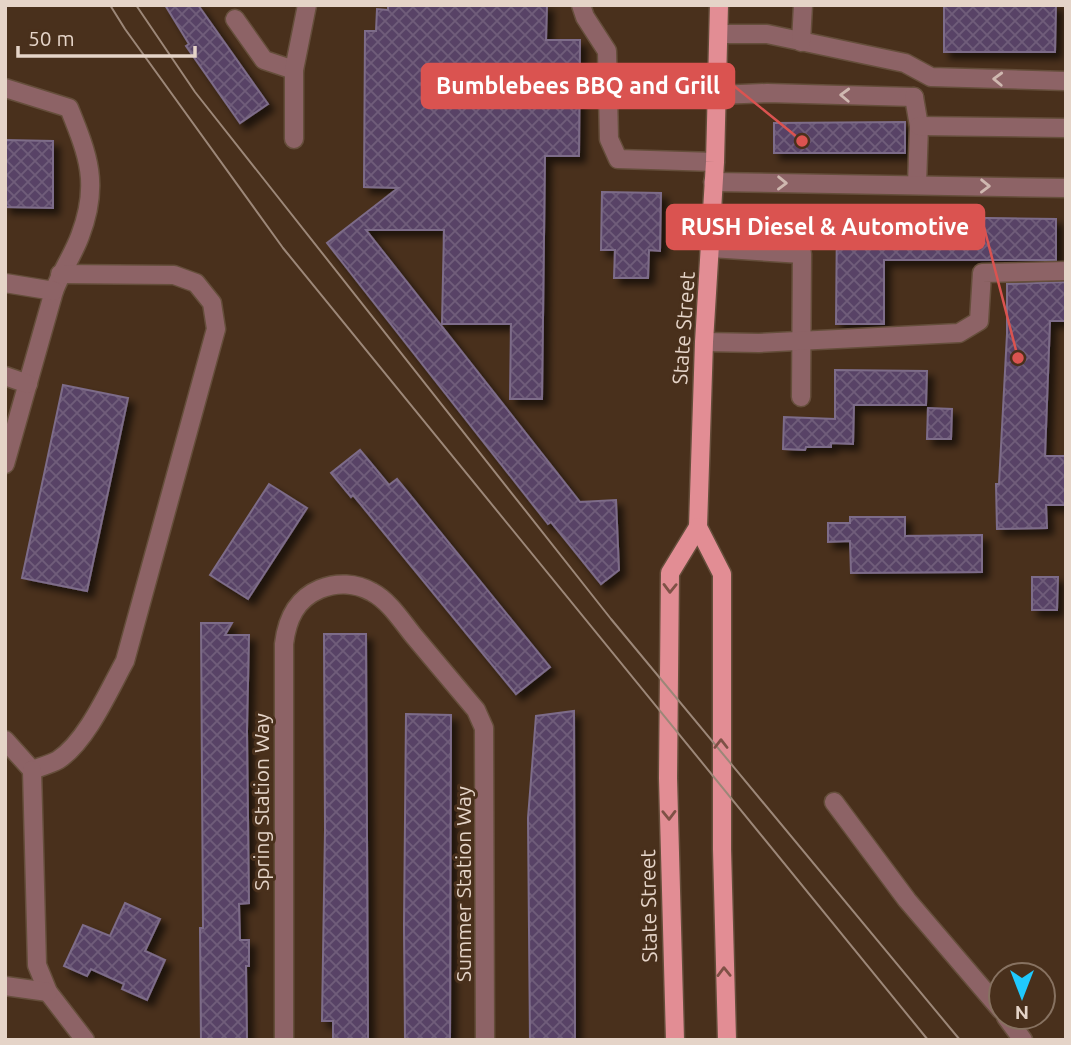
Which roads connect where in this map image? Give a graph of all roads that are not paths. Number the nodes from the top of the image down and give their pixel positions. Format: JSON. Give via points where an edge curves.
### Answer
{"nodes":[{"id":1,"x":307,"y":5,"type":"edge"},
{"id":2,"x":581,"y":5,"type":"edge"},
{"id":3,"x":719,"y":5,"type":"edge"},
{"id":4,"x":803,"y":5,"type":"edge"},
{"id":5,"x":235,"y":19,"type":"dead end"},
{"id":6,"x":719,"y":34,"type":"junction"},
{"id":7,"x":801,"y":42,"type":"junction"},
{"id":8,"x":294,"y":70,"type":"junction"},
{"id":9,"x":931,"y":77,"type":"junction"},
{"id":10,"x":1066,"y":81,"type":"edge"},
{"id":11,"x":5,"y":88,"type":"edge"},
{"id":12,"x":717,"y":95,"type":"junction"},
{"id":13,"x":914,"y":97,"type":"junction"},
{"id":14,"x":919,"y":126,"type":"junction"},
{"id":15,"x":1066,"y":128,"type":"edge"},
{"id":16,"x":294,"y":139,"type":"dead end"},
{"id":17,"x":715,"y":162,"type":"junction"},
{"id":18,"x":713,"y":182,"type":"junction"},
{"id":19,"x":917,"y":184,"type":"junction"},
{"id":20,"x":1066,"y":188,"type":"edge"},
{"id":21,"x":711,"y":247,"type":"junction"},
{"id":22,"x":1066,"y":271,"type":"edge"},
{"id":23,"x":57,"y":282,"type":"junction"},
{"id":24,"x":5,"y":283,"type":"edge"},
{"id":25,"x":802,"y":341,"type":"junction"},
{"id":26,"x":704,"y":342,"type":"junction"},
{"id":27,"x":5,"y":376,"type":"edge"},
{"id":28,"x":28,"y":384,"type":"junction"},
{"id":29,"x":801,"y":397,"type":"dead end"},
{"id":30,"x":5,"y":464,"type":"edge"},
{"id":31,"x":698,"y":527,"type":"junction"},
{"id":32,"x":484,"y":728,"type":"joint"},
{"id":33,"x":5,"y":740,"type":"edge"},
{"id":34,"x":33,"y":770,"type":"junction"},
{"id":35,"x":834,"y":802,"type":"dead end"},
{"id":36,"x":5,"y":986,"type":"edge"},
{"id":37,"x":48,"y":992,"type":"junction"},
{"id":38,"x":987,"y":994,"type":"edge"},
{"id":39,"x":85,"y":1040,"type":"edge"},
{"id":40,"x":284,"y":1040,"type":"edge"},
{"id":41,"x":485,"y":1040,"type":"edge"},
{"id":42,"x":675,"y":1040,"type":"edge"},
{"id":43,"x":727,"y":1040,"type":"edge"}],
"edges":[{"from":1,"to":8,"type":"street"},
{"from":2,"to":17,"type":"street","via":[[607,51],[609,139],[618,159]]},
{"from":3,"to":6,"type":"main road","name":"State Street"},
{"from":4,"to":7,"type":"street"},
{"from":5,"to":8,"type":"street","via":[[264,60]]},
{"from":6,"to":7,"type":"street","via":[[767,34]]},
{"from":6,"to":12,"type":"main road","name":"State Street"},
{"from":7,"to":9,"type":"street","via":[[905,63]]},
{"from":8,"to":16,"type":"street"},
{"from":10,"to":9,"type":"street","one_way":true},
{"from":9,"to":13,"type":"street"},
{"from":11,"to":23,"type":"street","via":[[69,108],[85,148],[92,177],[87,209],[80,236]]},
{"from":13,"to":12,"type":"street","one_way":true},
{"from":12,"to":17,"type":"main road","name":"State Street"},
{"from":13,"to":14,"type":"street"},
{"from":14,"to":15,"type":"street"},
{"from":14,"to":19,"type":"street"},
{"from":17,"to":18,"type":"main road","name":"State Street"},
{"from":18,"to":19,"type":"street","one_way":true},
{"from":18,"to":21,"type":"main road","name":"State Street"},
{"from":19,"to":20,"type":"street","one_way":true},
{"from":21,"to":25,"type":"street","via":[[802,254]]},
{"from":21,"to":26,"type":"main road","name":"State Street"},
{"from":22,"to":25,"type":"street","via":[[982,272],[979,321],[959,333]]},
{"from":23,"to":24,"type":"street"},
{"from":23,"to":28,"type":"street"},
{"from":23,"to":34,"type":"street","via":[[174,275],[196,284],[212,303],[216,329],[125,661],[74,744],[58,760]]},
{"from":25,"to":26,"type":"street"},
{"from":25,"to":29,"type":"street"},
{"from":26,"to":31,"type":"main road","name":"State Street"},
{"from":27,"to":28,"type":"street"},
{"from":28,"to":30,"type":"street"},
{"from":31,"to":42,"type":"main road","name":"State Street","one_way":true,"via":[[670,573],[668,778]]},
{"from":43,"to":31,"type":"main road","name":"State Street","one_way":true,"via":[[722,574]]},
{"from":32,"to":40,"type":"street","name":"Spring Station Way","via":[[476,709],[373,592],[352,584],[330,585],[296,606],[286,625],[284,644]]},
{"from":32,"to":41,"type":"street","name":"Summer Station Way"},
{"from":33,"to":34,"type":"street"},
{"from":34,"to":37,"type":"street","via":[[35,943],[37,965]]},
{"from":35,"to":38,"type":"street","via":[[907,900]]},
{"from":36,"to":37,"type":"street"},
{"from":37,"to":39,"type":"street"}]}
